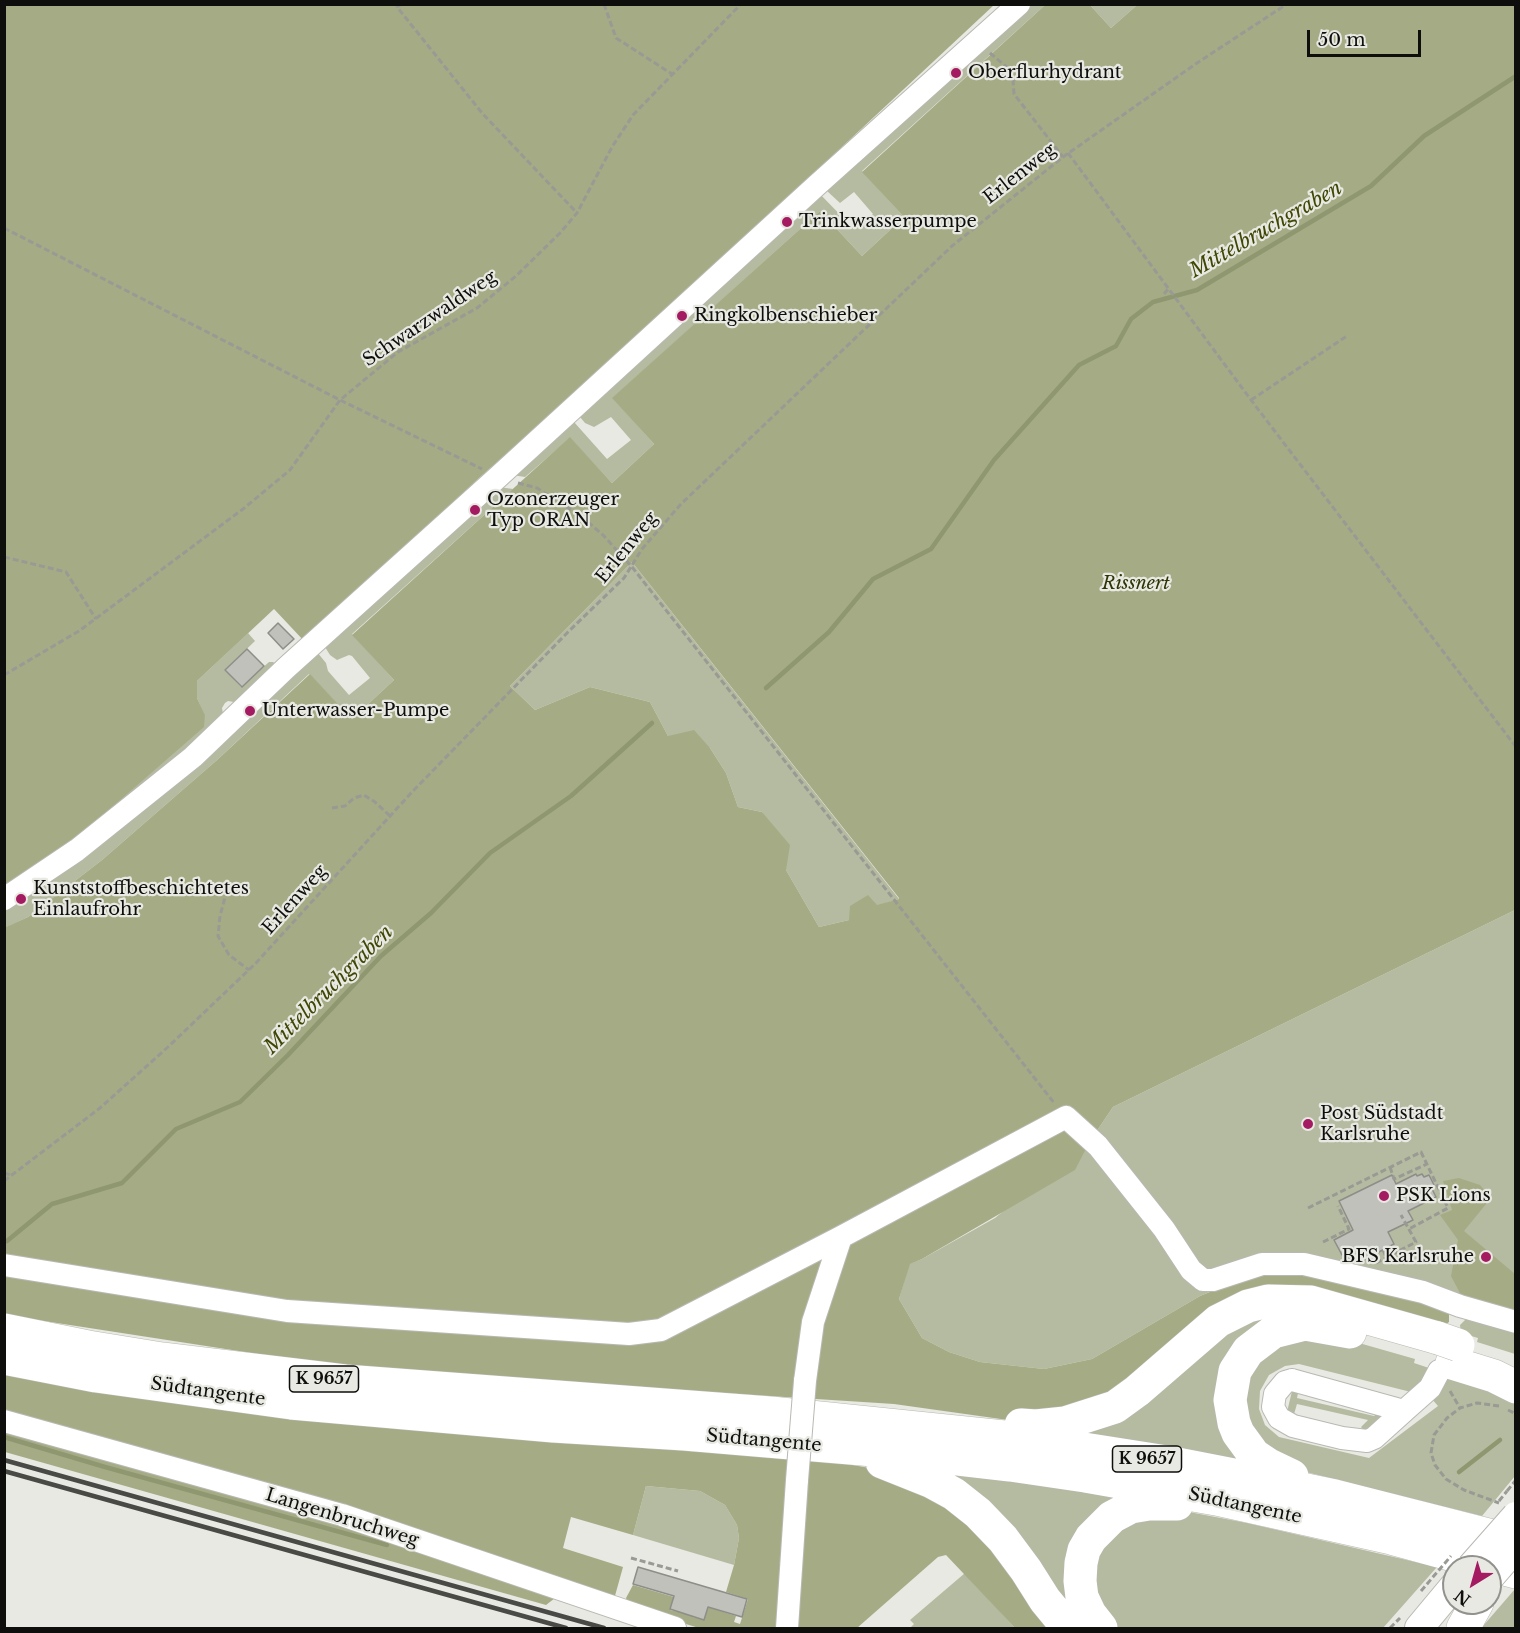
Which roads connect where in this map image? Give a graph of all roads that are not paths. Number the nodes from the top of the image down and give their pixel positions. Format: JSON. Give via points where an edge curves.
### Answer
{"nodes":[{"id":1,"x":1019,"y":4,"type":"edge"},
{"id":2,"x":4,"y":899,"type":"edge"},
{"id":3,"x":841,"y":1237,"type":"junction"},
{"id":4,"x":4,"y":1265,"type":"edge"},
{"id":5,"x":1461,"y":1306,"type":"junction"},
{"id":6,"x":1515,"y":1322,"type":"edge"},
{"id":7,"x":4,"y":1330,"type":"edge"},
{"id":8,"x":1445,"y":1351,"type":"junction"},
{"id":9,"x":4,"y":1358,"type":"edge"},
{"id":10,"x":1515,"y":1361,"type":"edge"},
{"id":11,"x":1515,"y":1387,"type":"edge"},
{"id":12,"x":1404,"y":1411,"type":"junction"},
{"id":13,"x":4,"y":1421,"type":"edge"},
{"id":14,"x":957,"y":1431,"type":"junction"},
{"id":15,"x":840,"y":1448,"type":"junction"},
{"id":16,"x":1335,"y":1496,"type":"junction"},
{"id":17,"x":1216,"y":1499,"type":"junction"},
{"id":18,"x":1509,"y":1504,"type":"edge"},
{"id":19,"x":1515,"y":1542,"type":"edge"},
{"id":20,"x":1515,"y":1547,"type":"edge"},
{"id":21,"x":1478,"y":1555,"type":"edge"},
{"id":22,"x":1502,"y":1562,"type":"edge"},
{"id":23,"x":1515,"y":1572,"type":"edge"},
{"id":24,"x":1443,"y":1615,"type":"edge"},
{"id":25,"x":1457,"y":1615,"type":"edge"},
{"id":26,"x":675,"y":1629,"type":"edge"},
{"id":27,"x":787,"y":1629,"type":"edge"},
{"id":28,"x":1068,"y":1629,"type":"edge"},
{"id":29,"x":1101,"y":1629,"type":"edge"},
{"id":30,"x":1419,"y":1629,"type":"edge"},
{"id":31,"x":1446,"y":1629,"type":"edge"}],
"edges":[{"from":1,"to":2,"type":"lane","via":[[286,668],[193,757],[77,850]]},
{"from":3,"to":4,"type":"lane","via":[[661,1330],[629,1334],[287,1311]]},
{"from":3,"to":5,"type":"lane","via":[[1066,1117],[1098,1146],[1191,1270],[1203,1280],[1262,1264],[1304,1264],[1423,1292]]},
{"from":3,"to":27,"type":"lane","bridge":true,"via":[[813,1322]]},
{"from":5,"to":6,"type":"lane"},
{"from":5,"to":8,"type":"lane"},
{"from":7,"to":14,"type":"highway","name":"Südtangente","number":"K 9657","via":[[162,1359],[345,1381]]},
{"from":8,"to":10,"type":"highway"},
{"from":8,"to":11,"type":"highway"},
{"from":8,"to":12,"type":"lane","via":[[1430,1388]]},
{"from":8,"to":14,"type":"highway","via":[[1311,1302],[1268,1301],[1248,1306],[1218,1322],[1115,1407],[1065,1423],[1007,1424]]},
{"from":8,"to":16,"type":"highway","via":[[1305,1324],[1273,1332],[1248,1351],[1235,1371],[1230,1391],[1234,1422],[1243,1442],[1269,1465]]},
{"from":9,"to":15,"type":"highway","name":"Südtangente","number":"K 9657","via":[[291,1403]]},
{"from":12,"to":12,"type":"lane","via":[[1292,1380],[1280,1387],[1273,1400],[1275,1413],[1286,1423],[1359,1441],[1374,1438]]},
{"from":13,"to":26,"type":"lane","name":"Langenbruchweg","via":[[342,1515]]},
{"from":14,"to":16,"type":"highway","name":"Südtangente","number":"K 9657","via":[[1157,1460]]},
{"from":15,"to":17,"type":"highway","name":"Südtangente","number":"K 9657","via":[[1010,1465]]},
{"from":15,"to":28,"type":"highway","via":[[925,1478],[978,1513],[1003,1539]]},
{"from":16,"to":19,"type":"highway","name":"Südtangente","number":"K 9657"},
{"from":17,"to":23,"type":"highway","name":"Südtangente","number":"K 9657","via":[[1391,1538]]},
{"from":17,"to":29,"type":"highway","via":[[1131,1507],[1112,1516],[1098,1529],[1084,1550],[1080,1581],[1082,1597]]},
{"from":18,"to":21,"type":"main road","bridge":true},
{"from":20,"to":22,"type":"main road","bridge":true},
{"from":24,"to":30,"type":"main road"},
{"from":25,"to":31,"type":"main road"}]}
